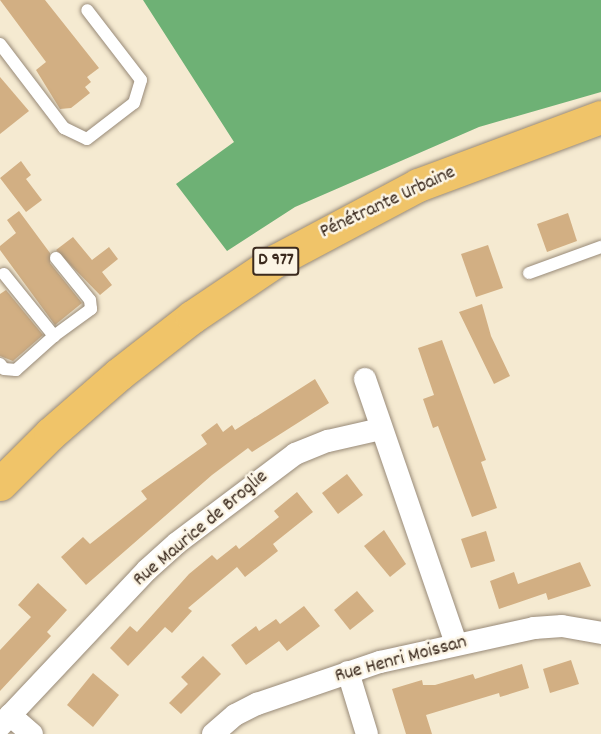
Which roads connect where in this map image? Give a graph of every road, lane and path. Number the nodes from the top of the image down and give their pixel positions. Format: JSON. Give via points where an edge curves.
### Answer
{"nodes":[{"id":1,"x":87,"y":10,"type":"dead end"},
{"id":2,"x":0,"y":44,"type":"edge"},
{"id":3,"x":601,"y":117,"type":"edge"},
{"id":4,"x":601,"y":247,"type":"edge"},
{"id":5,"x":56,"y":258,"type":"dead end"},
{"id":6,"x":1,"y":273,"type":"edge"},
{"id":7,"x":529,"y":273,"type":"dead end"},
{"id":8,"x":54,"y":336,"type":"junction"},
{"id":9,"x":0,"y":364,"type":"edge"},
{"id":10,"x":365,"y":379,"type":"dead end"},
{"id":11,"x":381,"y":429,"type":"junction"},
{"id":12,"x":0,"y":484,"type":"edge"},
{"id":13,"x":601,"y":633,"type":"edge"},
{"id":14,"x":456,"y":644,"type":"junction"},
{"id":15,"x":348,"y":672,"type":"junction"},
{"id":16,"x":5,"y":721,"type":"edge"},
{"id":17,"x":32,"y":734,"type":"edge"},
{"id":18,"x":213,"y":734,"type":"edge"},
{"id":19,"x":367,"y":734,"type":"edge"}],
"edges":[{"from":1,"to":2,"type":"lane","via":[[141,80],[134,103],[87,139],[64,128]]},
{"from":3,"to":12,"type":"main road","name":"Pénétrante Urbaine","number":"D 977","via":[[418,185],[275,261],[192,317],[119,374]]},
{"from":4,"to":7,"type":"lane"},
{"from":5,"to":8,"type":"lane","via":[[90,300],[91,309]]},
{"from":6,"to":8,"type":"lane"},
{"from":8,"to":9,"type":"lane","via":[[16,370],[4,369]]},
{"from":10,"to":11,"type":"street"},
{"from":11,"to":14,"type":"street"},
{"from":11,"to":16,"type":"street","name":"Rue Maurice de Broglie","via":[[328,441],[295,454],[187,536],[147,570]]},
{"from":13,"to":14,"type":"street","name":"Rue Henri Moissan","via":[[562,626]]},
{"from":14,"to":15,"type":"street","name":"Rue Henri Moissan"},
{"from":15,"to":18,"type":"street","name":"Rue Henri Moissan","via":[[257,704],[235,715]]},
{"from":15,"to":19,"type":"street"},
{"from":16,"to":17,"type":"street"}]}
